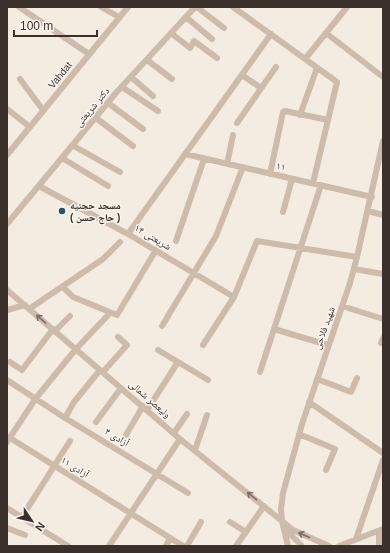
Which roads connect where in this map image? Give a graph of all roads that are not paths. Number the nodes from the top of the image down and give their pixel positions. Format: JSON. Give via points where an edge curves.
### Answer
{"nodes":[{"id":1,"x":19,"y":7,"type":"edge"},
{"id":2,"x":101,"y":7,"type":"edge"},
{"id":3,"x":128,"y":7,"type":"edge"},
{"id":4,"x":196,"y":7,"type":"edge"},
{"id":5,"x":233,"y":7,"type":"edge"},
{"id":6,"x":347,"y":7,"type":"edge"},
{"id":7,"x":119,"y":17,"type":"junction"},
{"id":8,"x":186,"y":17,"type":"junction"},
{"id":9,"x":224,"y":28,"type":"dead end"},
{"id":10,"x":171,"y":33,"type":"junction"},
{"id":11,"x":326,"y":33,"type":"junction"},
{"id":12,"x":271,"y":34,"type":"junction"},
{"id":13,"x":212,"y":39,"type":"dead end"},
{"id":14,"x":89,"y":54,"type":"junction"},
{"id":15,"x":216,"y":58,"type":"dead end"},
{"id":16,"x":305,"y":59,"type":"junction"},
{"id":17,"x":147,"y":60,"type":"junction"},
{"id":18,"x":276,"y":67,"type":"dead end"},
{"id":19,"x":317,"y":68,"type":"junction"},
{"id":20,"x":242,"y":75,"type":"junction"},
{"id":21,"x":131,"y":77,"type":"junction"},
{"id":22,"x":383,"y":77,"type":"edge"},
{"id":23,"x":20,"y":79,"type":"dead end"},
{"id":24,"x":172,"y":79,"type":"dead end"},
{"id":25,"x":122,"y":87,"type":"junction"},
{"id":26,"x":261,"y":88,"type":"junction"},
{"id":27,"x":153,"y":96,"type":"dead end"},
{"id":28,"x":108,"y":103,"type":"junction"},
{"id":29,"x":7,"y":109,"type":"edge"},
{"id":30,"x":43,"y":110,"type":"junction"},
{"id":31,"x":158,"y":111,"type":"dead end"},
{"id":32,"x":300,"y":115,"type":"junction"},
{"id":33,"x":96,"y":118,"type":"junction"},
{"id":34,"x":328,"y":120,"type":"junction"},
{"id":35,"x":237,"y":123,"type":"dead end"},
{"id":36,"x":30,"y":127,"type":"junction"},
{"id":37,"x":142,"y":129,"type":"dead end"},
{"id":38,"x":234,"y":135,"type":"dead end"},
{"id":39,"x":383,"y":141,"type":"edge"},
{"id":40,"x":72,"y":145,"type":"junction"},
{"id":41,"x":133,"y":146,"type":"dead end"},
{"id":42,"x":185,"y":154,"type":"junction"},
{"id":43,"x":7,"y":155,"type":"edge"},
{"id":44,"x":62,"y":158,"type":"junction"},
{"id":45,"x":204,"y":158,"type":"junction"},
{"id":46,"x":228,"y":164,"type":"junction"},
{"id":47,"x":243,"y":167,"type":"junction"},
{"id":48,"x":120,"y":172,"type":"dead end"},
{"id":49,"x":270,"y":174,"type":"junction"},
{"id":50,"x":292,"y":179,"type":"junction"},
{"id":51,"x":313,"y":183,"type":"junction"},
{"id":52,"x":320,"y":185,"type":"junction"},
{"id":53,"x":39,"y":186,"type":"junction"},
{"id":54,"x":108,"y":186,"type":"dead end"},
{"id":55,"x":372,"y":197,"type":"junction"},
{"id":56,"x":368,"y":211,"type":"junction"},
{"id":57,"x":283,"y":212,"type":"dead end"},
{"id":58,"x":383,"y":214,"type":"edge"},
{"id":59,"x":7,"y":224,"type":"edge"},
{"id":60,"x":128,"y":234,"type":"junction"},
{"id":61,"x":176,"y":241,"type":"dead end"},
{"id":62,"x":120,"y":242,"type":"dead end"},
{"id":63,"x":300,"y":249,"type":"junction"},
{"id":64,"x":156,"y":250,"type":"junction"},
{"id":65,"x":358,"y":257,"type":"junction"},
{"id":66,"x":354,"y":269,"type":"junction"},
{"id":67,"x":195,"y":274,"type":"junction"},
{"id":68,"x":383,"y":274,"type":"edge"},
{"id":69,"x":63,"y":287,"type":"junction"},
{"id":70,"x":7,"y":290,"type":"edge"},
{"id":71,"x":234,"y":297,"type":"junction"},
{"id":72,"x":342,"y":306,"type":"junction"},
{"id":73,"x":27,"y":307,"type":"junction"},
{"id":74,"x":7,"y":310,"type":"edge"},
{"id":75,"x":110,"y":312,"type":"junction"},
{"id":76,"x":70,"y":316,"type":"dead end"},
{"id":77,"x":383,"y":319,"type":"edge"},
{"id":78,"x":162,"y":326,"type":"dead end"},
{"id":79,"x":54,"y":330,"type":"junction"},
{"id":80,"x":274,"y":330,"type":"junction"},
{"id":81,"x":118,"y":337,"type":"dead end"},
{"id":82,"x":203,"y":345,"type":"dead end"},
{"id":83,"x":328,"y":345,"type":"junction"},
{"id":84,"x":76,"y":349,"type":"junction"},
{"id":85,"x":158,"y":350,"type":"dead end"},
{"id":86,"x":10,"y":362,"type":"dead end"},
{"id":87,"x":178,"y":362,"type":"junction"},
{"id":88,"x":102,"y":371,"type":"junction"},
{"id":89,"x":260,"y":372,"type":"dead end"},
{"id":90,"x":317,"y":378,"type":"junction"},
{"id":91,"x":357,"y":378,"type":"dead end"},
{"id":92,"x":7,"y":380,"type":"edge"},
{"id":93,"x":208,"y":380,"type":"dead end"},
{"id":94,"x":121,"y":388,"type":"junction"},
{"id":95,"x":36,"y":398,"type":"junction"},
{"id":96,"x":309,"y":402,"type":"junction"},
{"id":97,"x":145,"y":408,"type":"junction"},
{"id":98,"x":187,"y":414,"type":"dead end"},
{"id":99,"x":207,"y":416,"type":"dead end"},
{"id":100,"x":65,"y":418,"type":"junction"},
{"id":101,"x":96,"y":422,"type":"dead end"},
{"id":102,"x":174,"y":433,"type":"junction"},
{"id":103,"x":299,"y":434,"type":"junction"},
{"id":104,"x":126,"y":435,"type":"dead end"},
{"id":105,"x":180,"y":439,"type":"junction"},
{"id":106,"x":8,"y":440,"type":"edge"},
{"id":107,"x":70,"y":441,"type":"dead end"},
{"id":108,"x":195,"y":450,"type":"junction"},
{"id":109,"x":383,"y":453,"type":"edge"},
{"id":110,"x":383,"y":460,"type":"edge"},
{"id":111,"x":54,"y":466,"type":"junction"},
{"id":112,"x":326,"y":470,"type":"dead end"},
{"id":113,"x":157,"y":473,"type":"junction"},
{"id":114,"x":188,"y":493,"type":"dead end"},
{"id":115,"x":264,"y":506,"type":"junction"},
{"id":116,"x":7,"y":508,"type":"edge"},
{"id":117,"x":130,"y":514,"type":"junction"},
{"id":118,"x":22,"y":518,"type":"junction"},
{"id":119,"x":282,"y":521,"type":"junction"},
{"id":120,"x":201,"y":522,"type":"dead end"},
{"id":121,"x":230,"y":522,"type":"dead end"},
{"id":122,"x":7,"y":528,"type":"edge"},
{"id":123,"x":381,"y":530,"type":"edge"},
{"id":124,"x":246,"y":532,"type":"junction"},
{"id":125,"x":25,"y":535,"type":"dead end"},
{"id":126,"x":170,"y":538,"type":"junction"},
{"id":127,"x":356,"y":539,"type":"junction"},
{"id":128,"x":68,"y":546,"type":"edge"},
{"id":129,"x":109,"y":546,"type":"edge"},
{"id":130,"x":166,"y":546,"type":"edge"},
{"id":131,"x":183,"y":546,"type":"edge"},
{"id":132,"x":187,"y":546,"type":"edge"},
{"id":133,"x":236,"y":546,"type":"edge"},
{"id":134,"x":288,"y":546,"type":"edge"},
{"id":135,"x":301,"y":546,"type":"edge"},
{"id":136,"x":329,"y":546,"type":"edge"},
{"id":137,"x":339,"y":546,"type":"edge"},
{"id":138,"x":380,"y":546,"type":"edge"}],
"edges":[{"from":1,"to":14,"type":"street"},
{"from":2,"to":7,"type":"street"},
{"from":3,"to":7,"type":"street","name":"Vahdat"},
{"from":4,"to":8,"type":"street","name":"دکتر شریعتی"},
{"from":4,"to":9,"type":"street"},
{"from":5,"to":12,"type":"street"},
{"from":6,"to":11,"type":"street"},
{"from":7,"to":14,"type":"street","name":"Vahdat"},
{"from":8,"to":10,"type":"street","name":"دکتر شریعتی"},
{"from":8,"to":13,"type":"street"},
{"from":10,"to":15,"type":"street","via":[[190,48],[194,41]]},
{"from":10,"to":17,"type":"street","name":"دکتر شریعتی"},
{"from":11,"to":16,"type":"street"},
{"from":11,"to":22,"type":"street"},
{"from":12,"to":16,"type":"street"},
{"from":12,"to":20,"type":"street"},
{"from":14,"to":30,"type":"street","name":"Vahdat"},
{"from":16,"to":19,"type":"street"},
{"from":17,"to":21,"type":"street","name":"دکتر شریعتی"},
{"from":17,"to":24,"type":"street"},
{"from":18,"to":26,"type":"street"},
{"from":19,"to":32,"type":"street"},
{"from":19,"to":34,"type":"street","via":[[337,82]]},
{"from":20,"to":26,"type":"street"},
{"from":20,"to":42,"type":"street"},
{"from":21,"to":25,"type":"street","name":"دکتر شریعتی"},
{"from":21,"to":27,"type":"street"},
{"from":23,"to":30,"type":"street"},
{"from":25,"to":28,"type":"street","name":"دکتر شریعتی"},
{"from":25,"to":31,"type":"street"},
{"from":26,"to":35,"type":"street"},
{"from":28,"to":33,"type":"street","name":"دکتر شریعتی"},
{"from":28,"to":37,"type":"street"},
{"from":29,"to":36,"type":"street"},
{"from":30,"to":36,"type":"street","name":"Vahdat"},
{"from":32,"to":34,"type":"street"},
{"from":32,"to":49,"type":"street","via":[[283,112]]},
{"from":33,"to":40,"type":"street","name":"دکتر شریعتی"},
{"from":33,"to":41,"type":"street"},
{"from":34,"to":51,"type":"street"},
{"from":36,"to":43,"type":"street","name":"Vahdat"},
{"from":38,"to":46,"type":"street"},
{"from":39,"to":55,"type":"street","name":"شهید فلاحی"},
{"from":40,"to":44,"type":"street","name":"دکتر شریعتی"},
{"from":40,"to":48,"type":"street"},
{"from":42,"to":45,"type":"street","name":"۱۱"},
{"from":42,"to":60,"type":"street"},
{"from":44,"to":53,"type":"street","name":"دکتر شریعتی"},
{"from":44,"to":54,"type":"street"},
{"from":45,"to":46,"type":"street","name":"۱۱"},
{"from":45,"to":61,"type":"street"},
{"from":46,"to":47,"type":"street","name":"۱۱"},
{"from":47,"to":49,"type":"street","name":"۱۱"},
{"from":47,"to":67,"type":"street","via":[[216,236]]},
{"from":49,"to":50,"type":"street","name":"۱۱"},
{"from":50,"to":51,"type":"street","name":"۱۱"},
{"from":50,"to":57,"type":"street"},
{"from":51,"to":52,"type":"street","name":"۱۱"},
{"from":52,"to":55,"type":"street","name":"۱۱"},
{"from":52,"to":63,"type":"street"},
{"from":53,"to":59,"type":"street","name":"دکتر شریعتی"},
{"from":53,"to":60,"type":"street","name":"شریعتی ۱۴"},
{"from":55,"to":56,"type":"street","name":"شهید فلاحی"},
{"from":56,"to":58,"type":"street"},
{"from":56,"to":65,"type":"street","name":"شهید فلاحی"},
{"from":60,"to":64,"type":"street","name":"شریعتی ۱۴"},
{"from":62,"to":69,"type":"street","via":[[103,259]]},
{"from":63,"to":65,"type":"street"},
{"from":63,"to":71,"type":"street","via":[[257,241]]},
{"from":63,"to":80,"type":"street"},
{"from":64,"to":67,"type":"street","name":"شریعتی ۱۴"},
{"from":64,"to":75,"type":"street","via":[[117,315]]},
{"from":65,"to":66,"type":"street","name":"شهید فلاحی"},
{"from":66,"to":68,"type":"street"},
{"from":66,"to":72,"type":"street","name":"شهید فلاحی"},
{"from":67,"to":71,"type":"street","name":"شریعتی ۱۴"},
{"from":67,"to":78,"type":"street"},
{"from":69,"to":73,"type":"street"},
{"from":69,"to":75,"type":"street","via":[[73,297]]},
{"from":70,"to":73,"type":"street","name":"ولیعصر شمالی"},
{"from":71,"to":82,"type":"street"},
{"from":72,"to":77,"type":"street"},
{"from":72,"to":83,"type":"street","name":"شهید فلاحی"},
{"from":73,"to":74,"type":"street"},
{"from":79,"to":73,"type":"street","name":"ولیعصر شمالی","one_way":true},
{"from":75,"to":84,"type":"street"},
{"from":76,"to":79,"type":"street"},
{"from":79,"to":84,"type":"street","name":"ولیعصر شمالی"},
{"from":79,"to":86,"type":"street","via":[[22,370]]},
{"from":80,"to":83,"type":"street"},
{"from":80,"to":89,"type":"street"},
{"from":81,"to":88,"type":"street","via":[[127,345]]},
{"from":83,"to":90,"type":"street","name":"شهید فلاحی"},
{"from":84,"to":88,"type":"street","name":"ولیعصر شمالی"},
{"from":84,"to":95,"type":"street"},
{"from":85,"to":87,"type":"street"},
{"from":87,"to":93,"type":"street"},
{"from":87,"to":97,"type":"street"},
{"from":88,"to":94,"type":"street","name":"ولیعصر شمالی"},
{"from":88,"to":100,"type":"street","via":[[74,402]]},
{"from":90,"to":91,"type":"street","via":[[351,392]]},
{"from":90,"to":96,"type":"street","name":"شهید فلاحی"},
{"from":92,"to":95,"type":"street","name":"آزادی ۴"},
{"from":94,"to":97,"type":"street","name":"ولیعصر شمالی"},
{"from":94,"to":101,"type":"street"},
{"from":95,"to":100,"type":"street","name":"آزادی ۴"},
{"from":95,"to":106,"type":"street"},
{"from":96,"to":103,"type":"street","name":"شهید فلاحی"},
{"from":96,"to":109,"type":"street"},
{"from":97,"to":102,"type":"street","name":"ولیعصر شمالی"},
{"from":97,"to":104,"type":"street"},
{"from":98,"to":102,"type":"street"},
{"from":99,"to":108,"type":"street"},
{"from":100,"to":113,"type":"street","name":"آزادی ۴"},
{"from":102,"to":105,"type":"street","name":"ولیعصر شمالی"},
{"from":103,"to":112,"type":"street","via":[[335,449]]},
{"from":103,"to":119,"type":"street","name":"شهید فلاحی","via":[[283,492]]},
{"from":105,"to":108,"type":"street","name":"ولیعصر شمالی"},
{"from":105,"to":113,"type":"street"},
{"from":106,"to":111,"type":"street","name":"آزادی ۱۱"},
{"from":107,"to":111,"type":"street"},
{"from":115,"to":108,"type":"street","name":"ولیعصر شمالی","one_way":true},
{"from":110,"to":127,"type":"street"},
{"from":111,"to":117,"type":"street","name":"آزادی ۱۱"},
{"from":111,"to":118,"type":"street"},
{"from":113,"to":114,"type":"street","name":"آزادی ۴"},
{"from":113,"to":117,"type":"street"},
{"from":115,"to":119,"type":"street","name":"ولیعصر شمالی"},
{"from":115,"to":124,"type":"street"},
{"from":116,"to":118,"type":"street"},
{"from":117,"to":126,"type":"street","name":"آزادی ۱۱"},
{"from":117,"to":129,"type":"street"},
{"from":118,"to":128,"type":"street"},
{"from":119,"to":134,"type":"street","name":"شهید فلاحی"},
{"from":119,"to":135,"type":"street"},
{"from":136,"to":119,"type":"street","one_way":true,"via":[[293,530]]},
{"from":120,"to":132,"type":"street"},
{"from":121,"to":124,"type":"street"},
{"from":122,"to":125,"type":"street"},
{"from":123,"to":127,"type":"street"},
{"from":123,"to":138,"type":"street"},
{"from":124,"to":133,"type":"street"},
{"from":126,"to":130,"type":"street"},
{"from":126,"to":131,"type":"street","name":"آزادی ۱۱"},
{"from":127,"to":137,"type":"street"}]}
